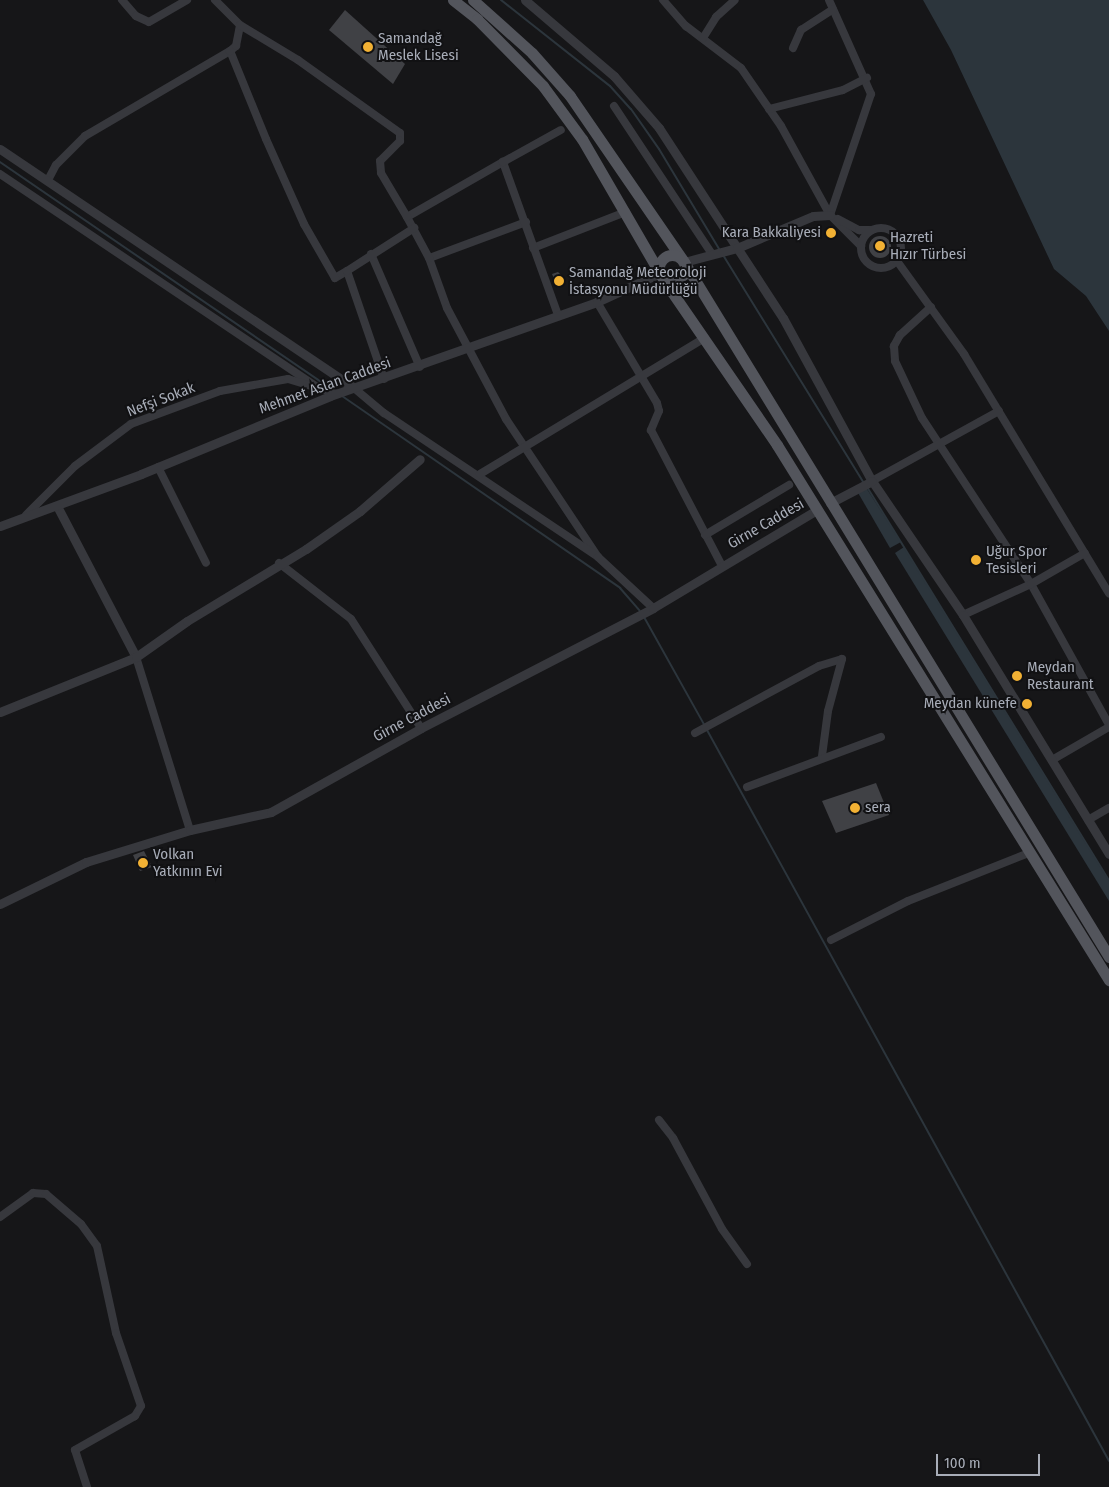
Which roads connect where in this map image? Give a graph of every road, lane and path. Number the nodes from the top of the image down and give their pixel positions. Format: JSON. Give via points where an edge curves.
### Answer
{"nodes":[{"id":1,"x":122,"y":0,"type":"edge"},
{"id":2,"x":187,"y":0,"type":"edge"},
{"id":3,"x":215,"y":0,"type":"edge"},
{"id":4,"x":453,"y":0,"type":"edge"},
{"id":5,"x":472,"y":0,"type":"edge"},
{"id":6,"x":525,"y":0,"type":"edge"},
{"id":7,"x":663,"y":0,"type":"edge"},
{"id":8,"x":735,"y":0,"type":"edge"},
{"id":9,"x":829,"y":0,"type":"edge"},
{"id":10,"x":834,"y":9,"type":"junction"},
{"id":11,"x":240,"y":25,"type":"junction"},
{"id":12,"x":702,"y":38,"type":"junction"},
{"id":13,"x":793,"y":48,"type":"dead end"},
{"id":14,"x":230,"y":51,"type":"junction"},
{"id":15,"x":867,"y":78,"type":"junction"},
{"id":16,"x":614,"y":106,"type":"dead end"},
{"id":17,"x":769,"y":109,"type":"junction"},
{"id":18,"x":561,"y":130,"type":"dead end"},
{"id":19,"x":0,"y":149,"type":"edge"},
{"id":20,"x":503,"y":162,"type":"junction"},
{"id":21,"x":0,"y":174,"type":"edge"},
{"id":22,"x":48,"y":180,"type":"junction"},
{"id":23,"x":626,"y":212,"type":"junction"},
{"id":24,"x":830,"y":215,"type":"junction"},
{"id":25,"x":407,"y":217,"type":"junction"},
{"id":26,"x":526,"y":222,"type":"junction"},
{"id":27,"x":414,"y":228,"type":"junction"},
{"id":28,"x":871,"y":230,"type":"junction"},
{"id":29,"x":861,"y":246,"type":"junction"},
{"id":30,"x":533,"y":248,"type":"junction"},
{"id":31,"x":737,"y":248,"type":"junction"},
{"id":32,"x":371,"y":254,"type":"junction"},
{"id":33,"x":712,"y":254,"type":"junction"},
{"id":34,"x":428,"y":258,"type":"junction"},
{"id":35,"x":897,"y":261,"type":"junction"},
{"id":36,"x":684,"y":262,"type":"junction"},
{"id":37,"x":347,"y":271,"type":"junction"},
{"id":38,"x":660,"y":273,"type":"junction"},
{"id":39,"x":597,"y":302,"type":"junction"},
{"id":40,"x":931,"y":307,"type":"junction"},
{"id":41,"x":558,"y":315,"type":"junction"},
{"id":42,"x":705,"y":338,"type":"junction"},
{"id":43,"x":472,"y":349,"type":"junction"},
{"id":44,"x":420,"y":367,"type":"junction"},
{"id":45,"x":641,"y":374,"type":"junction"},
{"id":46,"x":384,"y":379,"type":"junction"},
{"id":47,"x":319,"y":388,"type":"junction"},
{"id":48,"x":354,"y":388,"type":"junction"},
{"id":49,"x":340,"y":394,"type":"junction"},
{"id":50,"x":1000,"y":411,"type":"junction"},
{"id":51,"x":940,"y":444,"type":"junction"},
{"id":52,"x":525,"y":445,"type":"junction"},
{"id":53,"x":420,"y":459,"type":"dead end"},
{"id":54,"x":158,"y":467,"type":"junction"},
{"id":55,"x":480,"y":474,"type":"junction"},
{"id":56,"x":872,"y":480,"type":"junction"},
{"id":57,"x":789,"y":485,"type":"dead end"},
{"id":58,"x":830,"y":503,"type":"junction"},
{"id":59,"x":57,"y":506,"type":"junction"},
{"id":60,"x":817,"y":510,"type":"junction"},
{"id":61,"x":22,"y":519,"type":"junction"},
{"id":62,"x":0,"y":526,"type":"edge"},
{"id":63,"x":705,"y":535,"type":"junction"},
{"id":64,"x":1084,"y":552,"type":"junction"},
{"id":65,"x":598,"y":557,"type":"junction"},
{"id":66,"x":206,"y":563,"type":"dead end"},
{"id":67,"x":279,"y":563,"type":"junction"},
{"id":68,"x":722,"y":566,"type":"junction"},
{"id":69,"x":1031,"y":584,"type":"junction"},
{"id":70,"x":1109,"y":593,"type":"edge"},
{"id":71,"x":653,"y":608,"type":"junction"},
{"id":72,"x":963,"y":615,"type":"junction"},
{"id":73,"x":136,"y":657,"type":"junction"},
{"id":74,"x":0,"y":712,"type":"edge"},
{"id":75,"x":1109,"y":726,"type":"edge"},
{"id":76,"x":421,"y":728,"type":"junction"},
{"id":77,"x":695,"y":733,"type":"dead end"},
{"id":78,"x":881,"y":737,"type":"dead end"},
{"id":79,"x":822,"y":756,"type":"junction"},
{"id":80,"x":1052,"y":760,"type":"junction"},
{"id":81,"x":747,"y":787,"type":"dead end"},
{"id":82,"x":1109,"y":808,"type":"edge"},
{"id":83,"x":1088,"y":820,"type":"junction"},
{"id":84,"x":190,"y":830,"type":"junction"},
{"id":85,"x":1031,"y":852,"type":"junction"},
{"id":86,"x":1109,"y":854,"type":"edge"},
{"id":87,"x":0,"y":904,"type":"edge"},
{"id":88,"x":831,"y":940,"type":"dead end"},
{"id":89,"x":1109,"y":957,"type":"edge"},
{"id":90,"x":1109,"y":980,"type":"edge"},
{"id":91,"x":659,"y":1120,"type":"dead end"},
{"id":92,"x":0,"y":1217,"type":"edge"},
{"id":93,"x":748,"y":1264,"type":"dead end"},
{"id":94,"x":87,"y":1487,"type":"edge"}],
"edges":[{"from":1,"to":2,"type":"street","via":[[136,16],[149,22]]},
{"from":3,"to":11,"type":"street"},
{"from":4,"to":23,"type":"main road","via":[[477,19],[543,86],[582,139]]},
{"from":5,"to":36,"type":"main road","via":[[532,52],[570,96]]},
{"from":6,"to":31,"type":"street","via":[[614,76],[659,128]]},
{"from":7,"to":12,"type":"street"},
{"from":8,"to":12,"type":"street","via":[[716,17]]},
{"from":9,"to":10,"type":"street"},
{"from":10,"to":13,"type":"street","via":[[801,30]]},
{"from":10,"to":15,"type":"street"},
{"from":11,"to":14,"type":"street","via":[[236,46]]},
{"from":11,"to":25,"type":"street","via":[[305,65],[400,133],[400,141],[380,161],[381,173]]},
{"from":12,"to":17,"type":"street","via":[[741,68]]},
{"from":14,"to":22,"type":"street","via":[[85,136],[56,165]]},
{"from":14,"to":37,"type":"street","via":[[304,224],[335,278]]},
{"from":15,"to":17,"type":"street","via":[[843,90]]},
{"from":15,"to":24,"type":"street","via":[[870,106]]},
{"from":16,"to":33,"type":"street"},
{"from":17,"to":24,"type":"street"},
{"from":18,"to":20,"type":"street"},
{"from":19,"to":22,"type":"street"},
{"from":20,"to":25,"type":"street"},
{"from":20,"to":26,"type":"street"},
{"from":21,"to":47,"type":"street"},
{"from":22,"to":48,"type":"street"},
{"from":23,"to":30,"type":"street"},
{"from":23,"to":38,"type":"main road"},
{"from":24,"to":28,"type":"street","via":[[859,230]]},
{"from":24,"to":29,"type":"street"},
{"from":24,"to":31,"type":"street","via":[[813,216]]},
{"from":25,"to":27,"type":"street"},
{"from":26,"to":30,"type":"street"},
{"from":26,"to":34,"type":"street"},
{"from":27,"to":32,"type":"street"},
{"from":27,"to":34,"type":"street"},
{"from":28,"to":29,"type":"street"},
{"from":28,"to":35,"type":"street","via":[[885,228],[896,235],[901,248]]},
{"from":29,"to":35,"type":"street","via":[[864,259],[873,267],[886,268]]},
{"from":30,"to":41,"type":"street"},
{"from":31,"to":33,"type":"street"},
{"from":31,"to":56,"type":"street","via":[[783,318]]},
{"from":32,"to":37,"type":"street"},
{"from":32,"to":44,"type":"street"},
{"from":33,"to":36,"type":"street"},
{"from":34,"to":43,"type":"street","via":[[447,308]]},
{"from":35,"to":40,"type":"street"},
{"from":36,"to":38,"type":"main road","via":[[678,256],[666,256],[659,265]]},
{"from":36,"to":38,"type":"main road","via":[[684,274],[678,280],[666,280]]},
{"from":36,"to":58,"type":"main road"},
{"from":37,"to":46,"type":"street"},
{"from":38,"to":39,"type":"street","name":"Mehmet Aslan Caddesi"},
{"from":38,"to":42,"type":"main road"},
{"from":39,"to":41,"type":"street","name":"Mehmet Aslan Caddesi"},
{"from":39,"to":45,"type":"street"},
{"from":40,"to":50,"type":"street"},
{"from":40,"to":51,"type":"street","via":[[900,335],[893,355],[922,418]]},
{"from":41,"to":43,"type":"street","name":"Mehmet Aslan Caddesi"},
{"from":42,"to":45,"type":"street"},
{"from":42,"to":60,"type":"main road"},
{"from":43,"to":44,"type":"street","name":"Mehmet Aslan Caddesi"},
{"from":43,"to":52,"type":"street","via":[[506,419]]},
{"from":44,"to":46,"type":"street","name":"Mehmet Aslan Caddesi"},
{"from":45,"to":52,"type":"street"},
{"from":45,"to":63,"type":"street","via":[[659,409],[651,430]]},
{"from":46,"to":48,"type":"street","name":"Mehmet Aslan Caddesi"},
{"from":47,"to":49,"type":"street","name":"Nefşi Sokak"},
{"from":47,"to":61,"type":"street","name":"Nefşi Sokak","via":[[288,379],[220,391],[131,424],[75,466],[54,492]]},
{"from":48,"to":49,"type":"street","name":"Mehmet Aslan Caddesi"},
{"from":48,"to":55,"type":"street","via":[[384,413]]},
{"from":49,"to":54,"type":"street","name":"Mehmet Aslan Caddesi"},
{"from":50,"to":51,"type":"street"},
{"from":50,"to":64,"type":"street"},
{"from":51,"to":56,"type":"street"},
{"from":51,"to":69,"type":"street"},
{"from":52,"to":55,"type":"street"},
{"from":52,"to":65,"type":"street"},
{"from":53,"to":67,"type":"street","via":[[360,511],[306,549]]},
{"from":54,"to":59,"type":"street","name":"Mehmet Aslan Caddesi"},
{"from":54,"to":66,"type":"street"},
{"from":55,"to":65,"type":"street"},
{"from":56,"to":58,"type":"street"},
{"from":56,"to":72,"type":"street"},
{"from":57,"to":63,"type":"street"},
{"from":58,"to":89,"type":"main road"},
{"from":59,"to":61,"type":"street","name":"Mehmet Aslan Caddesi"},
{"from":59,"to":73,"type":"street"},
{"from":60,"to":68,"type":"street","name":"Girne Caddesi"},
{"from":60,"to":85,"type":"main road"},
{"from":61,"to":62,"type":"street","name":"Mehmet Aslan Caddesi"},
{"from":63,"to":68,"type":"street"},
{"from":64,"to":69,"type":"street"},
{"from":64,"to":70,"type":"street"},
{"from":65,"to":71,"type":"street"},
{"from":67,"to":73,"type":"street"},
{"from":67,"to":76,"type":"street","via":[[351,619]]},
{"from":68,"to":71,"type":"street","name":"Girne Caddesi"},
{"from":69,"to":72,"type":"street"},
{"from":69,"to":75,"type":"street"},
{"from":71,"to":76,"type":"street","name":"Girne Caddesi"},
{"from":72,"to":80,"type":"street"},
{"from":73,"to":74,"type":"street"},
{"from":73,"to":84,"type":"street"},
{"from":75,"to":80,"type":"street"},
{"from":76,"to":84,"type":"street","name":"Girne Caddesi","via":[[271,812]]},
{"from":77,"to":79,"type":"street","via":[[819,666],[842,659],[828,711]]},
{"from":78,"to":79,"type":"street"},
{"from":79,"to":81,"type":"street"},
{"from":80,"to":83,"type":"street"},
{"from":82,"to":83,"type":"street"},
{"from":83,"to":86,"type":"street"},
{"from":84,"to":87,"type":"street","name":"Girne Caddesi","via":[[86,862]]},
{"from":85,"to":88,"type":"street","via":[[908,901]]},
{"from":85,"to":90,"type":"main road"},
{"from":91,"to":93,"type":"street","via":[[673,1138],[722,1229]]},
{"from":92,"to":94,"type":"street","via":[[33,1193],[46,1194],[81,1224],[97,1246],[116,1334],[141,1406],[135,1416],[75,1450]]}]}
